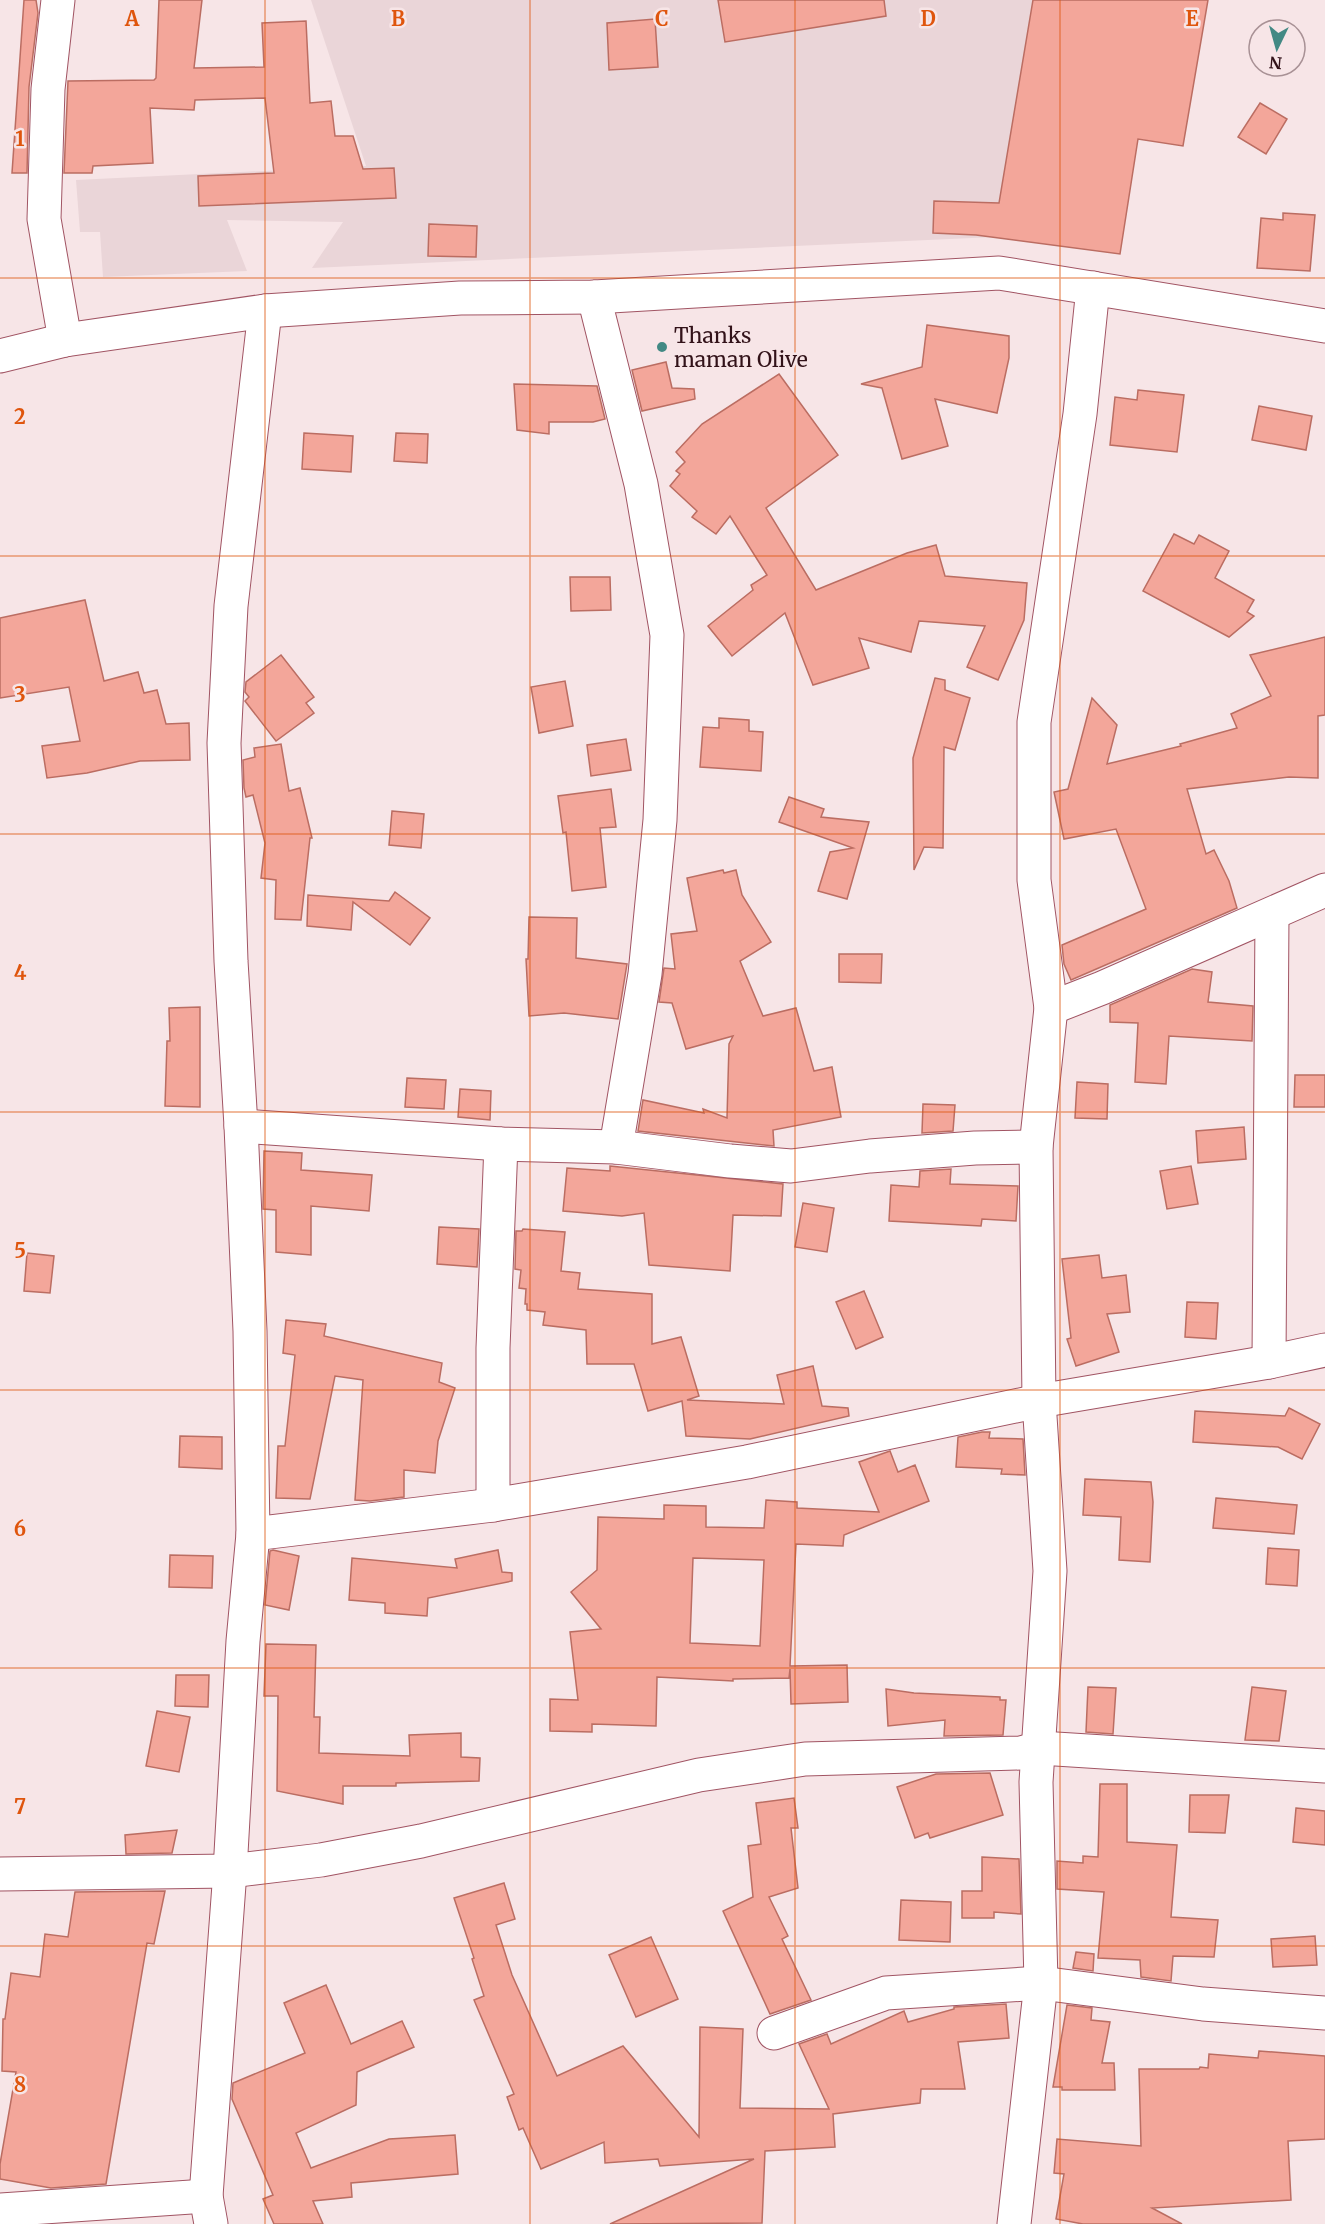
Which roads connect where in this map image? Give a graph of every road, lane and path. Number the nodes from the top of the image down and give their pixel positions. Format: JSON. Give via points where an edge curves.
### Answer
{"nodes":[{"id":1,"x":58,"y":0,"type":"edge"},
{"id":2,"x":1093,"y":288,"type":"junction"},
{"id":3,"x":594,"y":297,"type":"junction"},
{"id":4,"x":264,"y":311,"type":"junction"},
{"id":5,"x":1325,"y":326,"type":"edge"},
{"id":6,"x":65,"y":340,"type":"junction"},
{"id":7,"x":0,"y":356,"type":"edge"},
{"id":8,"x":1325,"y":890,"type":"edge"},
{"id":9,"x":1272,"y":914,"type":"junction"},
{"id":10,"x":1051,"y":1008,"type":"junction"},
{"id":11,"x":241,"y":1126,"type":"junction"},
{"id":12,"x":501,"y":1144,"type":"junction"},
{"id":13,"x":616,"y":1147,"type":"junction"},
{"id":14,"x":1036,"y":1147,"type":"junction"},
{"id":15,"x":1325,"y":1350,"type":"edge"},
{"id":16,"x":1269,"y":1362,"type":"junction"},
{"id":17,"x":1039,"y":1401,"type":"junction"},
{"id":18,"x":493,"y":1505,"type":"junction"},
{"id":19,"x":253,"y":1534,"type":"junction"},
{"id":20,"x":1040,"y":1748,"type":"junction"},
{"id":21,"x":1325,"y":1766,"type":"edge"},
{"id":22,"x":230,"y":1871,"type":"junction"},
{"id":23,"x":0,"y":1874,"type":"edge"},
{"id":24,"x":1041,"y":1983,"type":"junction"},
{"id":25,"x":1325,"y":2013,"type":"edge"},
{"id":26,"x":774,"y":2033,"type":"dead end"},
{"id":27,"x":208,"y":2210,"type":"edge"},
{"id":28,"x":10,"y":2214,"type":"edge"},
{"id":29,"x":1014,"y":2224,"type":"edge"}],
"edges":[{"from":1,"to":6,"type":"street","via":[[48,89],[44,219]]},
{"from":2,"to":3,"type":"street","via":[[999,273]]},
{"from":2,"to":5,"type":"street"},
{"from":2,"to":10,"type":"street","via":[[1080,414],[1034,722],[1034,880]]},
{"from":3,"to":4,"type":"street","via":[[460,298]]},
{"from":3,"to":13,"type":"street","via":[[641,484],[667,635],[660,820],[651,915]]},
{"from":4,"to":6,"type":"street"},
{"from":4,"to":11,"type":"street","via":[[231,606],[224,743]]},
{"from":6,"to":7,"type":"street"},
{"from":8,"to":9,"type":"street"},
{"from":9,"to":10,"type":"street"},
{"from":9,"to":16,"type":"street"},
{"from":10,"to":14,"type":"street"},
{"from":11,"to":12,"type":"street"},
{"from":11,"to":19,"type":"street"},
{"from":12,"to":13,"type":"street"},
{"from":12,"to":18,"type":"street","via":[[493,1348]]},
{"from":13,"to":14,"type":"street","via":[[791,1166],[870,1156]]},
{"from":14,"to":17,"type":"street"},
{"from":15,"to":16,"type":"street"},
{"from":16,"to":17,"type":"street"},
{"from":17,"to":18,"type":"street","via":[[747,1462]]},
{"from":17,"to":20,"type":"street","via":[[1050,1571]]},
{"from":18,"to":19,"type":"street"},
{"from":19,"to":22,"type":"street"},
{"from":20,"to":21,"type":"street"},
{"from":20,"to":22,"type":"street","via":[[1021,1753],[805,1759],[699,1775],[421,1841],[321,1860]]},
{"from":20,"to":24,"type":"street","via":[[1036,1782]]},
{"from":22,"to":23,"type":"street"},
{"from":22,"to":27,"type":"street"},
{"from":24,"to":25,"type":"street","via":[[1203,2004]]},
{"from":24,"to":26,"type":"street","via":[[886,1994]]},
{"from":24,"to":29,"type":"street"},
{"from":27,"to":28,"type":"street"}]}
